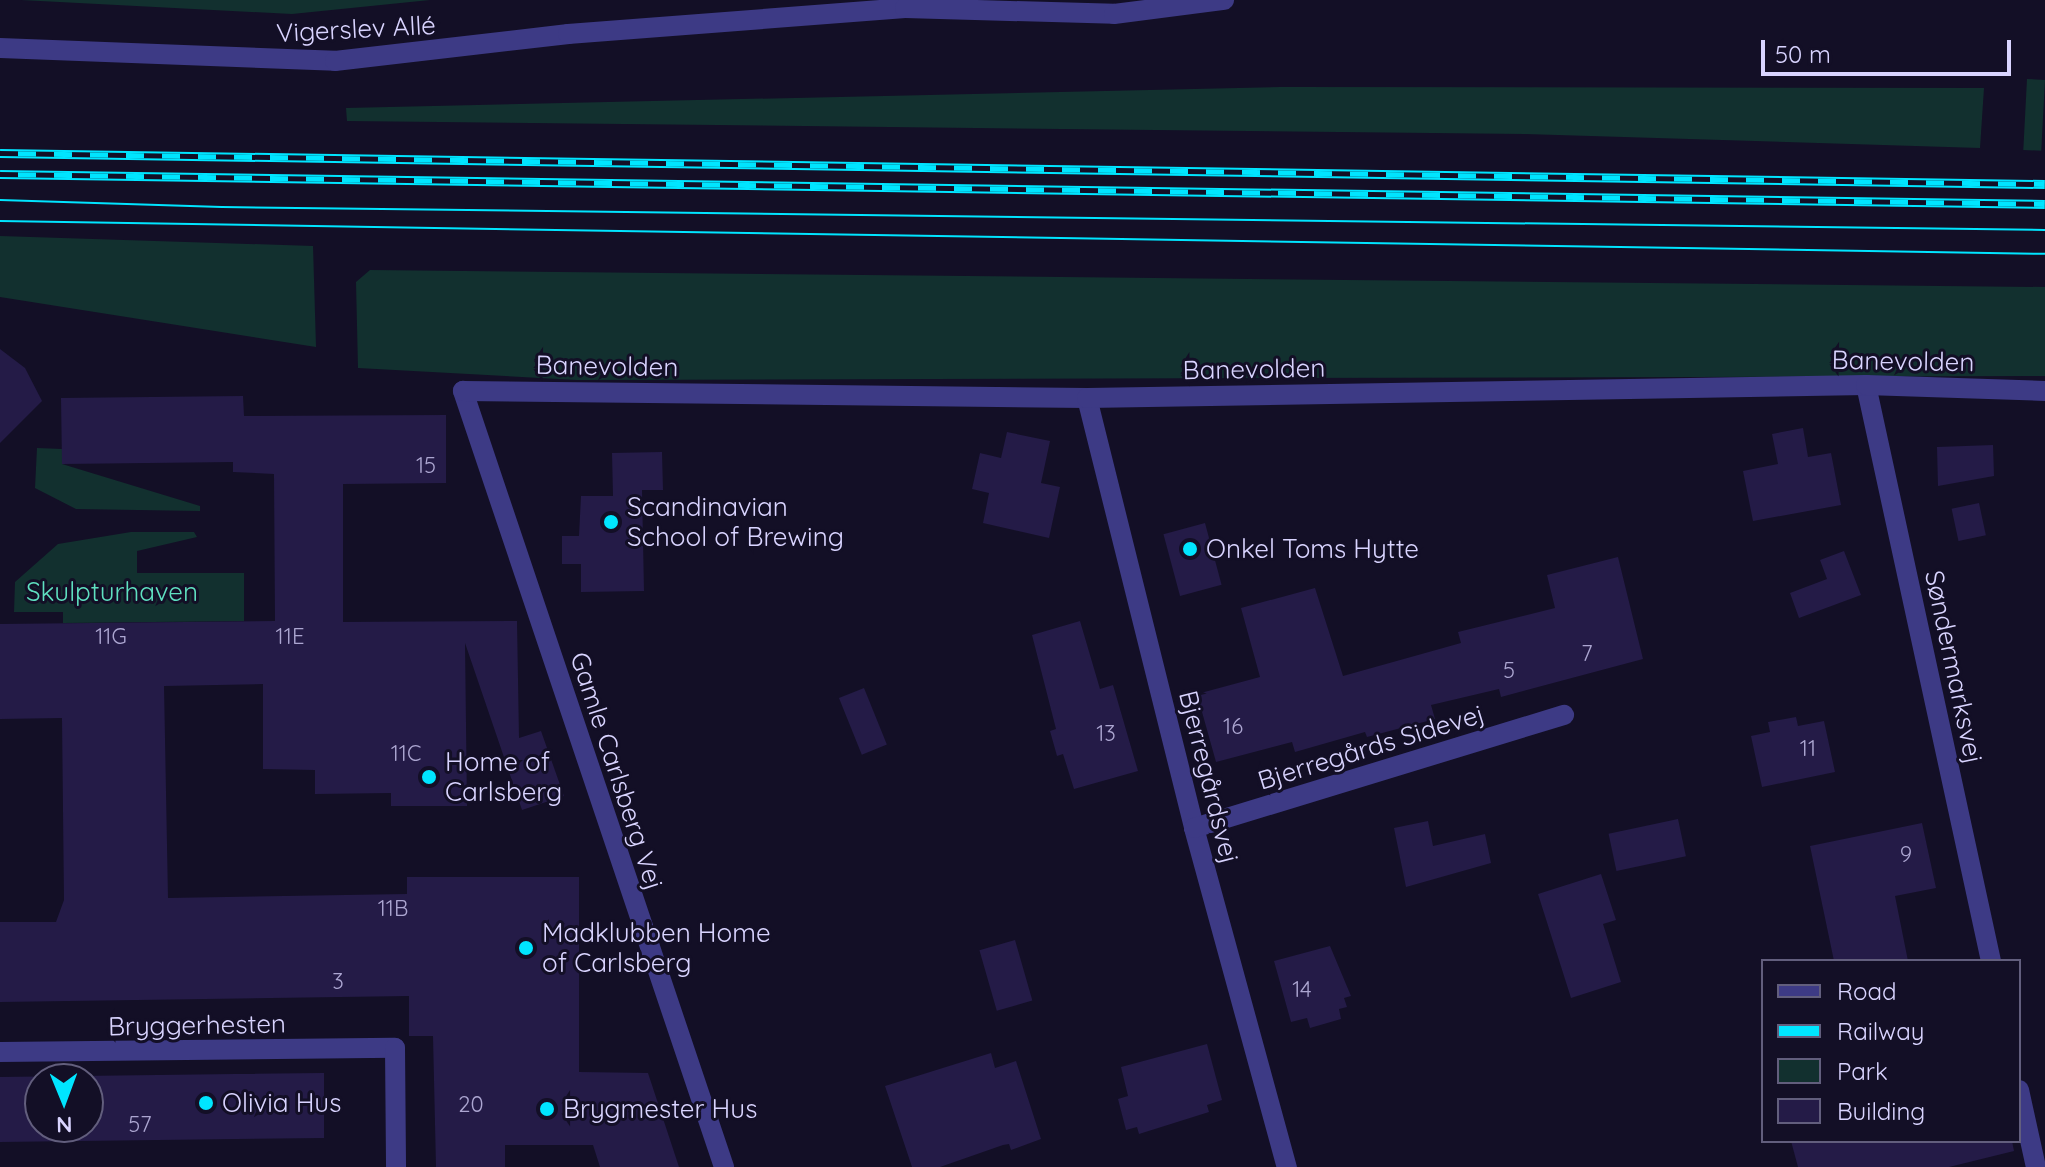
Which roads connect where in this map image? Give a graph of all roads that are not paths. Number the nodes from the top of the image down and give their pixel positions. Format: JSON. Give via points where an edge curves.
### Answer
{"nodes":[{"id":1,"x":942,"y":0,"type":"edge"},
{"id":2,"x":1224,"y":0,"type":"edge"},
{"id":3,"x":905,"y":8,"type":"junction"},
{"id":4,"x":0,"y":48,"type":"edge"},
{"id":5,"x":1866,"y":385,"type":"junction"},
{"id":6,"x":463,"y":391,"type":"joint"},
{"id":7,"x":2045,"y":391,"type":"edge"},
{"id":8,"x":1087,"y":398,"type":"junction"},
{"id":9,"x":1564,"y":715,"type":"dead end"},
{"id":10,"x":1194,"y":828,"type":"junction"},
{"id":11,"x":1991,"y":959,"type":"edge"},
{"id":12,"x":0,"y":1052,"type":"edge"},
{"id":13,"x":2021,"y":1099,"type":"edge"},
{"id":14,"x":396,"y":1167,"type":"edge"},
{"id":15,"x":724,"y":1167,"type":"edge"},
{"id":16,"x":1287,"y":1167,"type":"edge"},
{"id":17,"x":2036,"y":1167,"type":"edge"}],
"edges":[{"from":1,"to":3,"type":"street","name":"Vigerslev Allé"},
{"from":2,"to":3,"type":"street","name":"Vigerslev Allé","via":[[1114,14]]},
{"from":3,"to":4,"type":"street","name":"Vigerslev Allé","via":[[568,34],[335,61]]},
{"from":5,"to":7,"type":"street","name":"Banevolden"},
{"from":5,"to":8,"type":"street","name":"Banevolden"},
{"from":5,"to":11,"type":"street","name":"Søndermarksvej"},
{"from":6,"to":8,"type":"street","name":"Banevolden"},
{"from":6,"to":15,"type":"street","name":"Gamle Carlsberg Vej"},
{"from":8,"to":10,"type":"street","name":"Bjerregårdsvej"},
{"from":9,"to":10,"type":"street","name":"Bjerregårds Sidevej"},
{"from":10,"to":16,"type":"street","name":"Bjerregårdsvej"},
{"from":12,"to":14,"type":"street","name":"Bryggerhesten","via":[[395,1048]]},
{"from":13,"to":17,"type":"street"}]}
